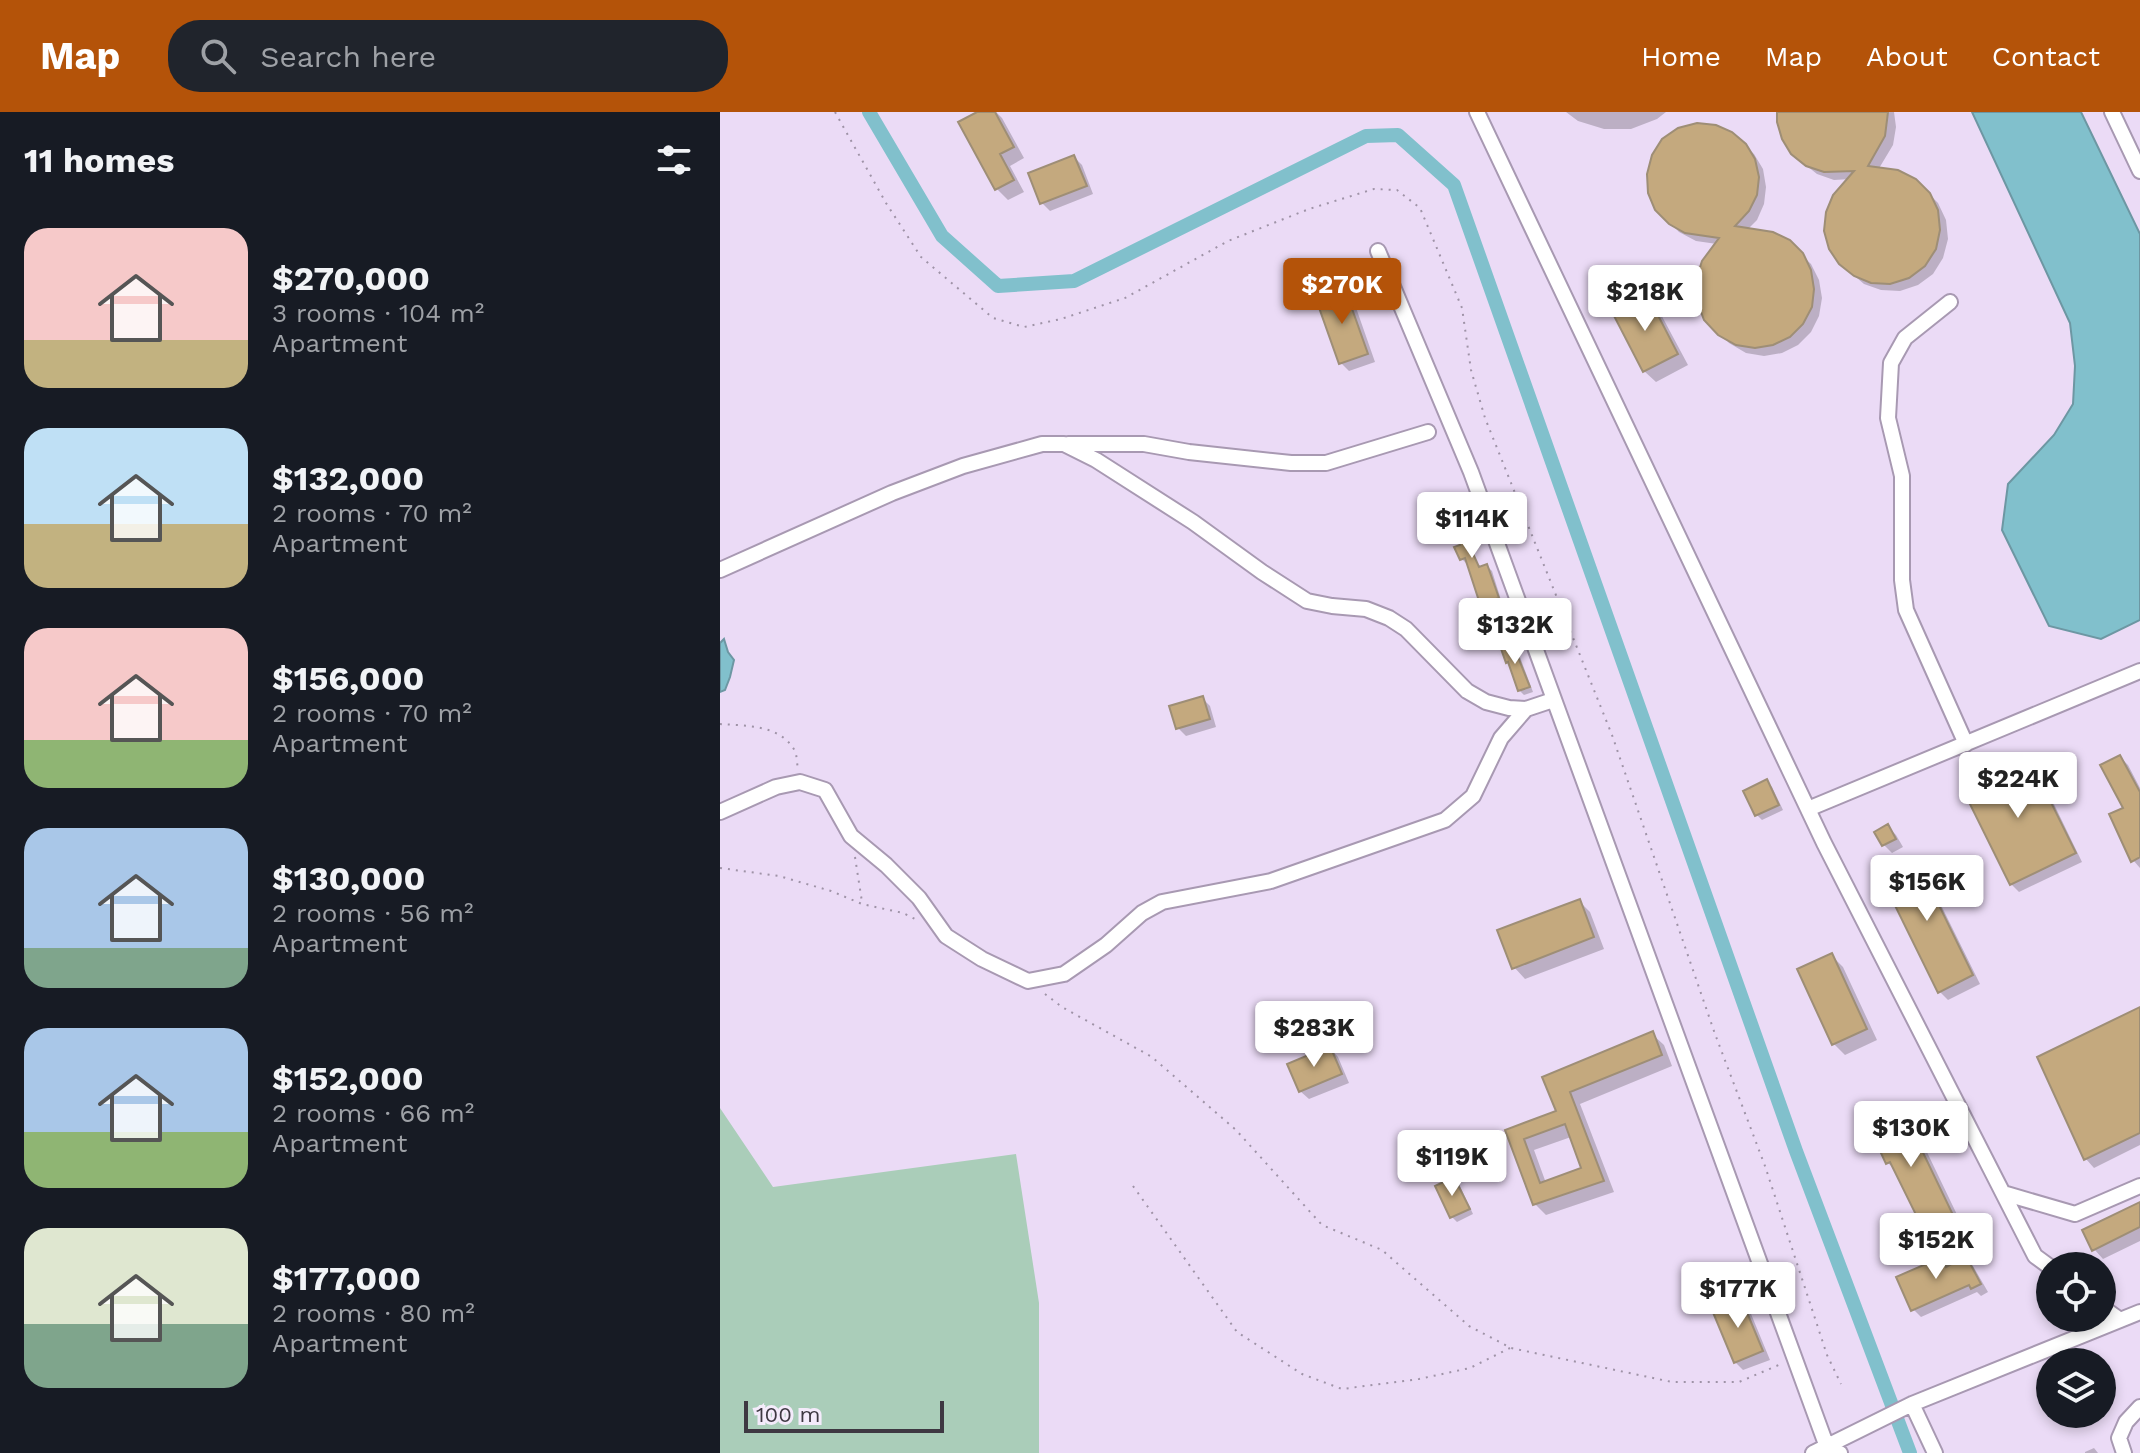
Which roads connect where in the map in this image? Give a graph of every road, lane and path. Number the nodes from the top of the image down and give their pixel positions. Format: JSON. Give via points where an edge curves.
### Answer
{"nodes":[{"id":1,"x":835,"y":112,"type":"edge"},
{"id":2,"x":1477,"y":112,"type":"edge"},
{"id":3,"x":2112,"y":112,"type":"edge"},
{"id":4,"x":2140,"y":171,"type":"edge"},
{"id":5,"x":1378,"y":251,"type":"dead end"},
{"id":6,"x":1950,"y":302,"type":"dead end"},
{"id":7,"x":1428,"y":432,"type":"dead end"},
{"id":8,"x":1064,"y":444,"type":"junction"},
{"id":9,"x":720,"y":570,"type":"edge"},
{"id":10,"x":2140,"y":671,"type":"edge"},
{"id":11,"x":1553,"y":700,"type":"junction"},
{"id":12,"x":1526,"y":709,"type":"junction"},
{"id":13,"x":720,"y":724,"type":"edge"},
{"id":14,"x":1966,"y":744,"type":"junction"},
{"id":15,"x":800,"y":782,"type":"junction"},
{"id":16,"x":1808,"y":809,"type":"junction"},
{"id":17,"x":720,"y":812,"type":"edge"},
{"id":18,"x":851,"y":836,"type":"junction"},
{"id":19,"x":720,"y":868,"type":"edge"},
{"id":20,"x":862,"y":904,"type":"junction"},
{"id":21,"x":916,"y":919,"type":"dead end"},
{"id":22,"x":1028,"y":981,"type":"junction"},
{"id":23,"x":1133,"y":1186,"type":"dead end"},
{"id":24,"x":2140,"y":1186,"type":"edge"},
{"id":25,"x":2003,"y":1193,"type":"junction"},
{"id":26,"x":2036,"y":1257,"type":"edge"},
{"id":27,"x":2140,"y":1312,"type":"edge"},
{"id":28,"x":2116,"y":1317,"type":"edge"},
{"id":29,"x":2120,"y":1320,"type":"junction"},
{"id":30,"x":1511,"y":1348,"type":"junction"},
{"id":31,"x":1794,"y":1358,"type":"junction"},
{"id":32,"x":1841,"y":1384,"type":"dead end"},
{"id":33,"x":1912,"y":1404,"type":"junction"},
{"id":34,"x":2140,"y":1407,"type":"edge"},
{"id":35,"x":1827,"y":1451,"type":"edge"},
{"id":36,"x":1935,"y":1453,"type":"edge"},
{"id":37,"x":2124,"y":1453,"type":"edge"}],
"edges":[{"from":1,"to":32,"type":"path","via":[[921,257],[993,318],[1024,327],[1125,298],[1228,241],[1374,189],[1397,190],[1420,208],[1462,308],[1485,418],[1612,735]]},
{"from":2,"to":16,"type":"street"},
{"from":3,"to":4,"type":"street"},
{"from":5,"to":11,"type":"street","via":[[1471,472]]},
{"from":6,"to":14,"type":"street","via":[[1905,338],[1891,363],[1888,418],[1902,476],[1906,610]]},
{"from":7,"to":8,"type":"street","via":[[1326,463],[1144,444]]},
{"from":8,"to":9,"type":"street","via":[[1042,444],[963,466]]},
{"from":8,"to":12,"type":"street","via":[[1169,506],[1307,601],[1366,609],[1389,618],[1467,691],[1486,702]]},
{"from":10,"to":14,"type":"street"},
{"from":11,"to":12,"type":"street"},
{"from":11,"to":31,"type":"street"},
{"from":12,"to":22,"type":"street","via":[[1501,738],[1473,796],[1445,820],[1271,881],[1162,902],[1064,974]]},
{"from":13,"to":15,"type":"path","via":[[778,733],[795,751]]},
{"from":14,"to":16,"type":"street"},
{"from":15,"to":17,"type":"street"},
{"from":15,"to":18,"type":"street","via":[[825,790]]},
{"from":16,"to":25,"type":"street"},
{"from":18,"to":20,"type":"path"},
{"from":18,"to":22,"type":"street","via":[[919,898],[946,936]]},
{"from":19,"to":20,"type":"path","via":[[779,876]]},
{"from":20,"to":21,"type":"path"},
{"from":22,"to":30,"type":"path","via":[[1062,1007],[1152,1057],[1236,1130],[1322,1225],[1382,1250],[1469,1326]]},
{"from":23,"to":30,"type":"path","via":[[1237,1332],[1302,1374],[1342,1389],[1470,1368]]},
{"from":24,"to":25,"type":"street","via":[[2075,1214]]},
{"from":25,"to":26,"type":"street"},
{"from":27,"to":29,"type":"street"},
{"from":28,"to":29,"type":"street"},
{"from":29,"to":33,"type":"street"},
{"from":30,"to":31,"type":"path","via":[[1672,1382],[1739,1382]]},
{"from":31,"to":35,"type":"street"},
{"from":33,"to":35,"type":"street"},
{"from":33,"to":36,"type":"street"},
{"from":34,"to":37,"type":"street","via":[[2119,1438]]}]}
